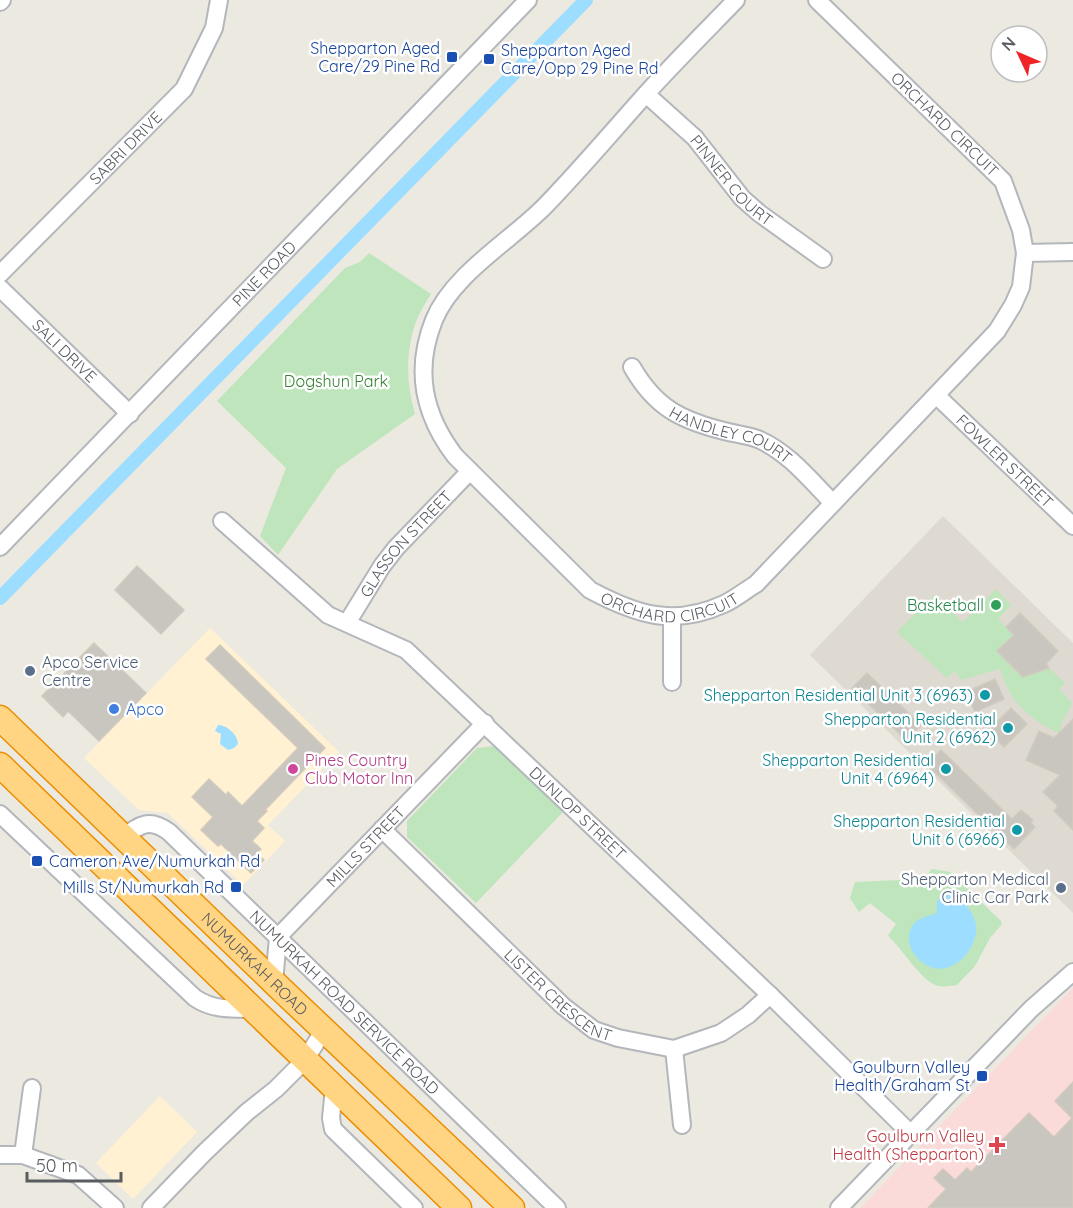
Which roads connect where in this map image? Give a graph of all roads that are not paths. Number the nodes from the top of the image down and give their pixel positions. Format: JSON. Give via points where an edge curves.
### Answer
{"nodes":[{"id":1,"x":219,"y":0,"type":"edge"},
{"id":2,"x":528,"y":0,"type":"edge"},
{"id":3,"x":736,"y":0,"type":"edge"},
{"id":4,"x":817,"y":0,"type":"edge"},
{"id":5,"x":646,"y":94,"type":"junction"},
{"id":6,"x":1073,"y":252,"type":"edge"},
{"id":7,"x":1025,"y":253,"type":"junction"},
{"id":8,"x":823,"y":259,"type":"dead end"},
{"id":9,"x":0,"y":274,"type":"edge"},
{"id":10,"x":0,"y":288,"type":"edge"},
{"id":11,"x":632,"y":367,"type":"dead end"},
{"id":12,"x":937,"y":396,"type":"junction"},
{"id":13,"x":130,"y":414,"type":"junction"},
{"id":14,"x":470,"y":471,"type":"junction"},
{"id":15,"x":833,"y":503,"type":"junction"},
{"id":16,"x":1069,"y":515,"type":"edge"},
{"id":17,"x":222,"y":521,"type":"dead end"},
{"id":18,"x":0,"y":546,"type":"edge"},
{"id":19,"x":672,"y":617,"type":"junction"},
{"id":20,"x":347,"y":623,"type":"junction"},
{"id":21,"x":672,"y":682,"type":"dead end"},
{"id":22,"x":0,"y":718,"type":"edge"},
{"id":23,"x":485,"y":723,"type":"junction"},
{"id":24,"x":0,"y":765,"type":"edge"},
{"id":25,"x":4,"y":826,"type":"edge"},
{"id":26,"x":382,"y":830,"type":"junction"},
{"id":27,"x":123,"y":837,"type":"junction"},
{"id":28,"x":133,"y":894,"type":"junction"},
{"id":29,"x":278,"y":937,"type":"junction"},
{"id":30,"x":1070,"y":968,"type":"edge"},
{"id":31,"x":274,"y":983,"type":"junction"},
{"id":32,"x":770,"y":995,"type":"junction"},
{"id":33,"x":253,"y":1010,"type":"junction"},
{"id":34,"x":324,"y":1030,"type":"junction"},
{"id":35,"x":674,"y":1049,"type":"junction"},
{"id":36,"x":301,"y":1056,"type":"junction"},
{"id":37,"x":33,"y":1088,"type":"dead end"},
{"id":38,"x":334,"y":1088,"type":"junction"},
{"id":39,"x":682,"y":1125,"type":"dead end"},
{"id":40,"x":911,"y":1134,"type":"junction"},
{"id":41,"x":0,"y":1155,"type":"edge"},
{"id":42,"x":23,"y":1155,"type":"junction"},
{"id":43,"x":115,"y":1208,"type":"edge"},
{"id":44,"x":151,"y":1208,"type":"edge"},
{"id":45,"x":414,"y":1208,"type":"edge"},
{"id":46,"x":459,"y":1208,"type":"edge"},
{"id":47,"x":512,"y":1208,"type":"edge"},
{"id":48,"x":557,"y":1208,"type":"edge"},
{"id":49,"x":839,"y":1208,"type":"edge"}],
"edges":[{"from":1,"to":9,"type":"street","name":"SABRI DRIVE","via":[[214,28],[184,89]]},
{"from":2,"to":13,"type":"street","name":"PINE ROAD"},
{"from":3,"to":5,"type":"street","name":"ORCHARD CIRCUIT"},
{"from":4,"to":7,"type":"street","name":"ORCHARD CIRCUIT","via":[[1004,181]]},
{"from":5,"to":8,"type":"street","name":"PINNER COURT","via":[[695,138],[742,198]]},
{"from":5,"to":14,"type":"street","name":"ORCHARD CIRCUIT","via":[[543,208],[459,282],[435,318],[426,343],[424,391],[441,438]]},
{"from":6,"to":7,"type":"street"},
{"from":7,"to":12,"type":"street","name":"ORCHARD CIRCUIT","via":[[1021,287],[997,331]]},
{"from":10,"to":13,"type":"street","name":"SALI DRIVE"},
{"from":11,"to":15,"type":"street","name":"HANDLEY COURT","via":[[643,387],[674,414],[704,426],[759,439],[783,454]]},
{"from":12,"to":15,"type":"street","name":"ORCHARD CIRCUIT"},
{"from":12,"to":16,"type":"street","name":"FOWLER STREET"},
{"from":13,"to":18,"type":"street","name":"PINE ROAD"},
{"from":14,"to":19,"type":"street","name":"ORCHARD CIRCUIT","via":[[590,590],[645,615]]},
{"from":14,"to":20,"type":"street","name":"GLASSON STREET","via":[[396,548]]},
{"from":15,"to":19,"type":"street","name":"ORCHARD CIRCUIT","via":[[756,584],[726,604]]},
{"from":17,"to":20,"type":"street","name":"DUNLOP STREET","via":[[328,615]]},
{"from":19,"to":21,"type":"street"},
{"from":20,"to":23,"type":"street","name":"DUNLOP STREET","via":[[406,650]]},
{"from":22,"to":27,"type":"highway","name":"NUMURKAH ROAD"},
{"from":23,"to":26,"type":"street","name":"MILLS STREET"},
{"from":23,"to":32,"type":"street","name":"DUNLOP STREET"},
{"from":24,"to":28,"type":"highway","name":"NUMURKAH ROAD"},
{"from":25,"to":33,"type":"street","via":[[195,998],[216,1008]]},
{"from":26,"to":29,"type":"street","name":"MILLS STREET"},
{"from":26,"to":35,"type":"street","name":"LISTER CRESCENT","via":[[563,1006],[594,1030]]},
{"from":27,"to":28,"type":"highway","via":[[122,854]]},
{"from":27,"to":29,"type":"street","name":"NUMURKAH ROAD SERVICE ROAD","via":[[148,823],[163,828]]},
{"from":27,"to":31,"type":"highway","name":"NUMURKAH ROAD"},
{"from":28,"to":33,"type":"highway","name":"NUMURKAH ROAD"},
{"from":29,"to":31,"type":"street"},
{"from":29,"to":48,"type":"street","name":"NUMURKAH ROAD SERVICE ROAD"},
{"from":30,"to":40,"type":"street"},
{"from":31,"to":34,"type":"highway","name":"NUMURKAH ROAD"},
{"from":32,"to":35,"type":"street","name":"LISTER CRESCENT","via":[[748,1016],[721,1033]]},
{"from":32,"to":40,"type":"street","name":"DUNLOP STREET"},
{"from":33,"to":36,"type":"highway","name":"NUMURKAH ROAD"},
{"from":34,"to":36,"type":"street"},
{"from":34,"to":47,"type":"highway","name":"NUMURKAH ROAD"},
{"from":35,"to":39,"type":"street"},
{"from":36,"to":38,"type":"highway","name":"NUMURKAH ROAD"},
{"from":36,"to":44,"type":"street","via":[[276,1089],[247,1112]]},
{"from":37,"to":42,"type":"street"},
{"from":38,"to":45,"type":"street","via":[[333,1129]]},
{"from":38,"to":46,"type":"highway","name":"NUMURKAH ROAD"},
{"from":40,"to":49,"type":"street"},
{"from":41,"to":42,"type":"street"},
{"from":42,"to":43,"type":"street","via":[[78,1175]]}]}
